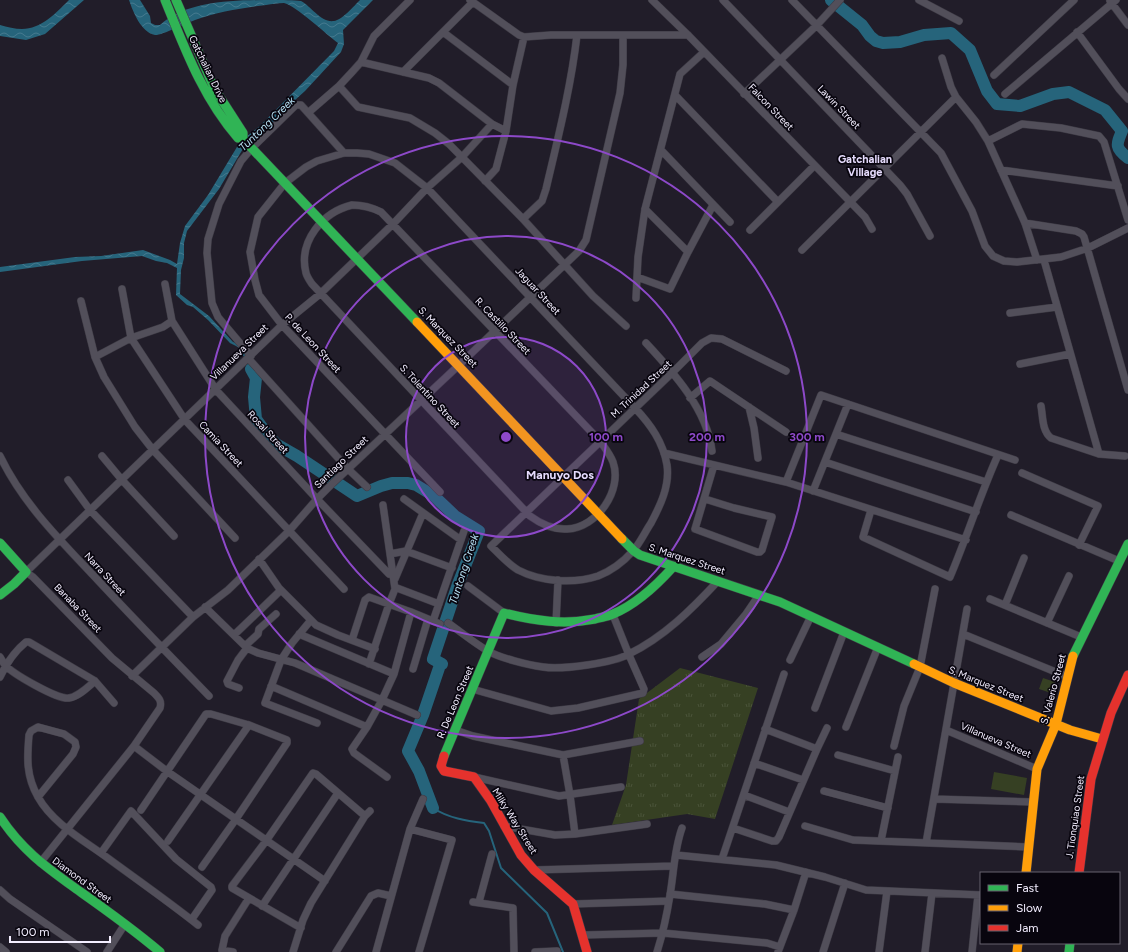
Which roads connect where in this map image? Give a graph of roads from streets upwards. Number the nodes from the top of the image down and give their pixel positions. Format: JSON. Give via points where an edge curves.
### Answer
{"nodes":[{"id":1,"x":164,"y":0,"type":"edge"},
{"id":2,"x":176,"y":0,"type":"edge"},
{"id":3,"x":410,"y":0,"type":"edge"},
{"id":4,"x":652,"y":0,"type":"edge"},
{"id":5,"x":723,"y":0,"type":"edge"},
{"id":6,"x":792,"y":0,"type":"edge"},
{"id":7,"x":840,"y":0,"type":"edge"},
{"id":8,"x":919,"y":0,"type":"edge"},
{"id":9,"x":1074,"y":0,"type":"edge"},
{"id":10,"x":472,"y":1,"type":"edge"},
{"id":11,"x":1112,"y":1,"type":"edge"},
{"id":12,"x":959,"y":21,"type":"dead end"},
{"id":13,"x":1128,"y":25,"type":"edge"},
{"id":14,"x":816,"y":26,"type":"junction"},
{"id":15,"x":443,"y":32,"type":"junction"},
{"id":16,"x":1077,"y":32,"type":"junction"},
{"id":17,"x":577,"y":35,"type":"junction"},
{"id":18,"x":623,"y":35,"type":"junction"},
{"id":19,"x":688,"y":35,"type":"junction"},
{"id":20,"x":524,"y":37,"type":"junction"},
{"id":21,"x":704,"y":52,"type":"junction"},
{"id":22,"x":942,"y":58,"type":"dead end"},
{"id":23,"x":780,"y":60,"type":"junction"},
{"id":24,"x":361,"y":62,"type":"junction"},
{"id":25,"x":403,"y":72,"type":"junction"},
{"id":26,"x":994,"y":75,"type":"dead end"},
{"id":27,"x":513,"y":85,"type":"junction"},
{"id":28,"x":339,"y":86,"type":"junction"},
{"id":29,"x":744,"y":94,"type":"junction"},
{"id":30,"x":1005,"y":94,"type":"dead end"},
{"id":31,"x":675,"y":95,"type":"junction"},
{"id":32,"x":956,"y":97,"type":"junction"},
{"id":33,"x":1128,"y":99,"type":"edge"},
{"id":34,"x":309,"y":112,"type":"junction"},
{"id":35,"x":234,"y":121,"type":"junction"},
{"id":36,"x":492,"y":124,"type":"junction"},
{"id":37,"x":226,"y":126,"type":"junction"},
{"id":38,"x":506,"y":131,"type":"junction"},
{"id":39,"x":921,"y":132,"type":"junction"},
{"id":40,"x":988,"y":141,"type":"junction"},
{"id":41,"x":247,"y":142,"type":"junction"},
{"id":42,"x":661,"y":150,"type":"junction"},
{"id":43,"x":344,"y":153,"type":"junction"},
{"id":44,"x":461,"y":156,"type":"junction"},
{"id":45,"x":814,"y":166,"type":"junction"},
{"id":46,"x":884,"y":168,"type":"junction"},
{"id":47,"x":1001,"y":170,"type":"junction"},
{"id":48,"x":485,"y":181,"type":"junction"},
{"id":49,"x":285,"y":183,"type":"junction"},
{"id":50,"x":1118,"y":186,"type":"junction"},
{"id":51,"x":427,"y":188,"type":"junction"},
{"id":52,"x":778,"y":202,"type":"junction"},
{"id":53,"x":850,"y":203,"type":"junction"},
{"id":54,"x":713,"y":205,"type":"junction"},
{"id":55,"x":645,"y":209,"type":"junction"},
{"id":56,"x":523,"y":219,"type":"junction"},
{"id":57,"x":1128,"y":220,"type":"edge"},
{"id":58,"x":322,"y":221,"type":"junction"},
{"id":59,"x":730,"y":222,"type":"dead end"},
{"id":60,"x":1025,"y":223,"type":"junction"},
{"id":61,"x":393,"y":224,"type":"junction"},
{"id":62,"x":1128,"y":228,"type":"edge"},
{"id":63,"x":872,"y":229,"type":"dead end"},
{"id":64,"x":750,"y":230,"type":"dead end"},
{"id":65,"x":930,"y":236,"type":"dead end"},
{"id":66,"x":1088,"y":248,"type":"junction"},
{"id":67,"x":802,"y":250,"type":"dead end"},
{"id":68,"x":688,"y":252,"type":"junction"},
{"id":69,"x":357,"y":258,"type":"junction"},
{"id":70,"x":1041,"y":260,"type":"junction"},
{"id":71,"x":565,"y":264,"type":"junction"},
{"id":72,"x":637,"y":277,"type":"junction"},
{"id":73,"x":165,"y":284,"type":"dead end"},
{"id":74,"x":122,"y":289,"type":"dead end"},
{"id":75,"x":320,"y":294,"type":"junction"},
{"id":76,"x":530,"y":297,"type":"junction"},
{"id":77,"x":636,"y":298,"type":"dead end"},
{"id":78,"x":81,"y":301,"type":"dead end"},
{"id":79,"x":1057,"y":306,"type":"junction"},
{"id":80,"x":1010,"y":313,"type":"dead end"},
{"id":81,"x":172,"y":320,"type":"junction"},
{"id":82,"x":282,"y":325,"type":"junction"},
{"id":83,"x":626,"y":326,"type":"dead end"},
{"id":84,"x":495,"y":331,"type":"junction"},
{"id":85,"x":131,"y":338,"type":"junction"},
{"id":86,"x":646,"y":343,"type":"dead end"},
{"id":87,"x":1070,"y":354,"type":"junction"},
{"id":88,"x":95,"y":357,"type":"junction"},
{"id":89,"x":248,"y":359,"type":"junction"},
{"id":90,"x":1020,"y":364,"type":"dead end"},
{"id":91,"x":459,"y":366,"type":"junction"},
{"id":92,"x":673,"y":372,"type":"junction"},
{"id":93,"x":786,"y":372,"type":"dead end"},
{"id":94,"x":216,"y":390,"type":"junction"},
{"id":95,"x":1128,"y":390,"type":"edge"},
{"id":96,"x":690,"y":398,"type":"junction"},
{"id":97,"x":421,"y":401,"type":"junction"},
{"id":98,"x":848,"y":404,"type":"junction"},
{"id":99,"x":1041,"y":406,"type":"dead end"},
{"id":100,"x":749,"y":407,"type":"junction"},
{"id":101,"x":635,"y":408,"type":"junction"},
{"id":102,"x":185,"y":420,"type":"junction"},
{"id":103,"x":786,"y":432,"type":"dead end"},
{"id":104,"x":836,"y":434,"type":"junction"},
{"id":105,"x":385,"y":435,"type":"junction"},
{"id":106,"x":600,"y":441,"type":"junction"},
{"id":107,"x":153,"y":450,"type":"junction"},
{"id":108,"x":712,"y":451,"type":"dead end"},
{"id":109,"x":664,"y":453,"type":"junction"},
{"id":110,"x":1099,"y":454,"type":"junction"},
{"id":111,"x":1127,"y":454,"type":"edge"},
{"id":112,"x":0,"y":456,"type":"edge"},
{"id":113,"x":102,"y":456,"type":"dead end"},
{"id":114,"x":998,"y":456,"type":"junction"},
{"id":115,"x":758,"y":458,"type":"dead end"},
{"id":116,"x":1015,"y":460,"type":"dead end"},
{"id":117,"x":825,"y":462,"type":"junction"},
{"id":118,"x":714,"y":465,"type":"junction"},
{"id":119,"x":348,"y":469,"type":"junction"},
{"id":120,"x":1022,"y":473,"type":"dead end"},
{"id":121,"x":564,"y":476,"type":"junction"},
{"id":122,"x":68,"y":480,"type":"dead end"},
{"id":123,"x":122,"y":480,"type":"junction"},
{"id":124,"x":786,"y":482,"type":"junction"},
{"id":125,"x":986,"y":482,"type":"junction"},
{"id":126,"x":367,"y":487,"type":"dead end"},
{"id":127,"x":813,"y":491,"type":"junction"},
{"id":128,"x":440,"y":492,"type":"dead end"},
{"id":129,"x":317,"y":499,"type":"junction"},
{"id":130,"x":404,"y":499,"type":"dead end"},
{"id":131,"x":705,"y":499,"type":"junction"},
{"id":132,"x":382,"y":505,"type":"dead end"},
{"id":133,"x":90,"y":510,"type":"junction"},
{"id":134,"x":871,"y":510,"type":"junction"},
{"id":135,"x":423,"y":512,"type":"junction"},
{"id":136,"x":526,"y":512,"type":"junction"},
{"id":137,"x":976,"y":512,"type":"junction"},
{"id":138,"x":598,"y":513,"type":"junction"},
{"id":139,"x":1011,"y":515,"type":"dead end"},
{"id":140,"x":464,"y":530,"type":"dead end"},
{"id":141,"x":290,"y":531,"type":"junction"},
{"id":142,"x":174,"y":536,"type":"dead end"},
{"id":143,"x":235,"y":538,"type":"dead end"},
{"id":144,"x":461,"y":540,"type":"junction"},
{"id":145,"x":966,"y":540,"type":"junction"},
{"id":146,"x":59,"y":541,"type":"junction"},
{"id":147,"x":0,"y":543,"type":"edge"},
{"id":148,"x":1079,"y":544,"type":"junction"},
{"id":149,"x":1128,"y":544,"type":"edge"},
{"id":150,"x":634,"y":550,"type":"junction"},
{"id":151,"x":406,"y":551,"type":"junction"},
{"id":152,"x":390,"y":554,"type":"junction"},
{"id":153,"x":1024,"y":558,"type":"dead end"},
{"id":154,"x":260,"y":559,"type":"junction"},
{"id":155,"x":1119,"y":561,"type":"junction"},
{"id":156,"x":674,"y":566,"type":"junction"},
{"id":157,"x":452,"y":568,"type":"junction"},
{"id":158,"x":26,"y":572,"type":"junction"},
{"id":159,"x":389,"y":574,"type":"dead end"},
{"id":160,"x":1069,"y":576,"type":"dead end"},
{"id":161,"x":558,"y":580,"type":"junction"},
{"id":162,"x":718,"y":581,"type":"junction"},
{"id":163,"x":395,"y":585,"type":"junction"},
{"id":164,"x":468,"y":586,"type":"dead end"},
{"id":165,"x":344,"y":589,"type":"dead end"},
{"id":166,"x":935,"y":589,"type":"dead end"},
{"id":167,"x":282,"y":590,"type":"junction"},
{"id":168,"x":0,"y":595,"type":"edge"},
{"id":169,"x":759,"y":595,"type":"junction"},
{"id":170,"x":990,"y":599,"type":"dead end"},
{"id":171,"x":389,"y":604,"type":"junction"},
{"id":172,"x":439,"y":604,"type":"junction"},
{"id":173,"x":1005,"y":605,"type":"junction"},
{"id":174,"x":205,"y":607,"type":"junction"},
{"id":175,"x":967,"y":609,"type":"dead end"},
{"id":176,"x":411,"y":612,"type":"junction"},
{"id":177,"x":504,"y":613,"type":"junction"},
{"id":178,"x":276,"y":614,"type":"dead end"},
{"id":179,"x":613,"y":615,"type":"junction"},
{"id":180,"x":811,"y":616,"type":"junction"},
{"id":181,"x":193,"y":617,"type":"junction"},
{"id":182,"x":311,"y":620,"type":"junction"},
{"id":183,"x":434,"y":621,"type":"junction"},
{"id":184,"x":448,"y":623,"type":"dead end"},
{"id":185,"x":556,"y":623,"type":"junction"},
{"id":186,"x":1047,"y":623,"type":"junction"},
{"id":187,"x":844,"y":632,"type":"junction"},
{"id":188,"x":299,"y":634,"type":"junction"},
{"id":189,"x":963,"y":634,"type":"junction"},
{"id":190,"x":234,"y":636,"type":"junction"},
{"id":191,"x":1082,"y":637,"type":"junction"},
{"id":192,"x":352,"y":640,"type":"junction"},
{"id":193,"x":246,"y":647,"type":"junction"},
{"id":194,"x":162,"y":648,"type":"junction"},
{"id":195,"x":878,"y":648,"type":"junction"},
{"id":196,"x":375,"y":649,"type":"junction"},
{"id":197,"x":489,"y":651,"type":"junction"},
{"id":198,"x":629,"y":655,"type":"junction"},
{"id":199,"x":0,"y":657,"type":"edge"},
{"id":200,"x":702,"y":657,"type":"dead end"},
{"id":201,"x":281,"y":660,"type":"junction"},
{"id":202,"x":790,"y":660,"type":"dead end"},
{"id":203,"x":369,"y":664,"type":"junction"},
{"id":204,"x":6,"y":666,"type":"junction"},
{"id":205,"x":920,"y":667,"type":"junction"},
{"id":206,"x":413,"y":669,"type":"dead end"},
{"id":207,"x":394,"y":674,"type":"junction"},
{"id":208,"x":784,"y":674,"type":"dead end"},
{"id":209,"x":1128,"y":675,"type":"edge"},
{"id":210,"x":132,"y":676,"type":"junction"},
{"id":211,"x":0,"y":677,"type":"edge"},
{"id":212,"x":1068,"y":677,"type":"junction"},
{"id":213,"x":95,"y":681,"type":"junction"},
{"id":214,"x":954,"y":683,"type":"junction"},
{"id":215,"x":271,"y":686,"type":"junction"},
{"id":216,"x":239,"y":688,"type":"dead end"},
{"id":217,"x":472,"y":690,"type":"junction"},
{"id":218,"x":209,"y":696,"type":"dead end"},
{"id":219,"x":382,"y":700,"type":"junction"},
{"id":220,"x":114,"y":703,"type":"dead end"},
{"id":221,"x":815,"y":708,"type":"dead end"},
{"id":222,"x":417,"y":715,"type":"dead end"},
{"id":223,"x":317,"y":723,"type":"dead end"},
{"id":224,"x":1056,"y":724,"type":"junction"},
{"id":225,"x":249,"y":725,"type":"junction"},
{"id":226,"x":367,"y":727,"type":"junction"},
{"id":227,"x":846,"y":727,"type":"dead end"},
{"id":228,"x":827,"y":728,"type":"dead end"},
{"id":229,"x":765,"y":729,"type":"junction"},
{"id":230,"x":455,"y":730,"type":"junction"},
{"id":231,"x":946,"y":730,"type":"junction"},
{"id":232,"x":1102,"y":737,"type":"junction"},
{"id":233,"x":640,"y":741,"type":"dead end"},
{"id":234,"x":134,"y":746,"type":"junction"},
{"id":235,"x":894,"y":746,"type":"dead end"},
{"id":236,"x":817,"y":748,"type":"junction"},
{"id":237,"x":563,"y":755,"type":"junction"},
{"id":238,"x":838,"y":755,"type":"dead end"},
{"id":239,"x":898,"y":756,"type":"dead end"},
{"id":240,"x":754,"y":762,"type":"junction"},
{"id":241,"x":1037,"y":769,"type":"junction"},
{"id":242,"x":895,"y":770,"type":"junction"},
{"id":243,"x":168,"y":772,"type":"junction"},
{"id":244,"x":387,"y":777,"type":"dead end"},
{"id":245,"x":474,"y":777,"type":"junction"},
{"id":246,"x":803,"y":780,"type":"junction"},
{"id":247,"x":621,"y":787,"type":"dead end"},
{"id":248,"x":824,"y":791,"type":"dead end"},
{"id":249,"x":338,"y":793,"type":"junction"},
{"id":250,"x":202,"y":795,"type":"junction"},
{"id":251,"x":570,"y":795,"type":"junction"},
{"id":252,"x":744,"y":795,"type":"junction"},
{"id":253,"x":38,"y":796,"type":"junction"},
{"id":254,"x":423,"y":799,"type":"dead end"},
{"id":255,"x":934,"y":799,"type":"junction"},
{"id":256,"x":1033,"y":802,"type":"junction"},
{"id":257,"x":888,"y":808,"type":"junction"},
{"id":258,"x":141,"y":810,"type":"dead end"},
{"id":259,"x":789,"y":812,"type":"junction"},
{"id":260,"x":0,"y":817,"type":"edge"},
{"id":261,"x":236,"y":819,"type":"junction"},
{"id":262,"x":647,"y":824,"type":"dead end"},
{"id":263,"x":504,"y":826,"type":"junction"},
{"id":264,"x":805,"y":826,"type":"dead end"},
{"id":265,"x":682,"y":828,"type":"dead end"},
{"id":266,"x":733,"y":828,"type":"junction"},
{"id":267,"x":410,"y":829,"type":"junction"},
{"id":268,"x":68,"y":830,"type":"junction"},
{"id":269,"x":575,"y":834,"type":"junction"},
{"id":270,"x":168,"y":841,"type":"dead end"},
{"id":271,"x":266,"y":841,"type":"junction"},
{"id":272,"x":881,"y":841,"type":"junction"},
{"id":273,"x":926,"y":843,"type":"junction"},
{"id":274,"x":1028,"y":847,"type":"junction"},
{"id":275,"x":101,"y":853,"type":"junction"},
{"id":276,"x":492,"y":854,"type":"dead end"},
{"id":277,"x":676,"y":855,"type":"junction"},
{"id":278,"x":722,"y":859,"type":"junction"},
{"id":279,"x":294,"y":860,"type":"junction"},
{"id":280,"x":40,"y":864,"type":"junction"},
{"id":281,"x":673,"y":866,"type":"junction"},
{"id":282,"x":202,"y":868,"type":"dead end"},
{"id":283,"x":534,"y":870,"type":"junction"},
{"id":284,"x":806,"y":872,"type":"junction"},
{"id":285,"x":1026,"y":872,"type":"edge"},
{"id":286,"x":1079,"y":872,"type":"edge"},
{"id":287,"x":325,"y":882,"type":"junction"},
{"id":288,"x":845,"y":883,"type":"junction"},
{"id":289,"x":0,"y":890,"type":"edge"},
{"id":290,"x":887,"y":891,"type":"junction"},
{"id":291,"x":932,"y":893,"type":"junction"},
{"id":292,"x":979,"y":895,"type":"edge"},
{"id":293,"x":391,"y":896,"type":"junction"},
{"id":294,"x":249,"y":898,"type":"junction"},
{"id":295,"x":670,"y":898,"type":"junction"},
{"id":296,"x":573,"y":904,"type":"junction"},
{"id":297,"x":262,"y":906,"type":"junction"},
{"id":298,"x":794,"y":910,"type":"junction"},
{"id":299,"x":125,"y":924,"type":"junction"},
{"id":300,"x":301,"y":928,"type":"junction"},
{"id":301,"x":663,"y":934,"type":"junction"},
{"id":302,"x":583,"y":935,"type":"junction"},
{"id":303,"x":0,"y":947,"type":"edge"},
{"id":304,"x":779,"y":949,"type":"edge"},
{"id":305,"x":6,"y":952,"type":"edge"},
{"id":306,"x":87,"y":952,"type":"edge"},
{"id":307,"x":107,"y":952,"type":"edge"},
{"id":308,"x":160,"y":952,"type":"edge"},
{"id":309,"x":233,"y":952,"type":"edge"},
{"id":310,"x":293,"y":952,"type":"edge"},
{"id":311,"x":336,"y":952,"type":"edge"},
{"id":312,"x":376,"y":952,"type":"edge"},
{"id":313,"x":419,"y":952,"type":"edge"},
{"id":314,"x":514,"y":952,"type":"edge"},
{"id":315,"x":535,"y":952,"type":"edge"},
{"id":316,"x":557,"y":952,"type":"edge"},
{"id":317,"x":587,"y":952,"type":"edge"},
{"id":318,"x":657,"y":952,"type":"edge"},
{"id":319,"x":823,"y":952,"type":"edge"},
{"id":320,"x":879,"y":952,"type":"edge"},
{"id":321,"x":925,"y":952,"type":"edge"},
{"id":322,"x":972,"y":952,"type":"edge"}],
"edges":[{"from":1,"to":37,"type":"street","name":"Gatchalian Drive","via":[[200,81]]},
{"from":2,"to":35,"type":"street","name":"Gatchalian Drive","via":[[214,88]]},
{"from":3,"to":24,"type":"street","via":[[374,36]]},
{"from":4,"to":19,"type":"street","name":"Falcon Street"},
{"from":5,"to":23,"type":"street","name":"Lawin Street"},
{"from":6,"to":14,"type":"street"},
{"from":7,"to":14,"type":"street"},
{"from":8,"to":12,"type":"street"},
{"from":9,"to":26,"type":"street"},
{"from":10,"to":15,"type":"street"},
{"from":10,"to":20,"type":"street"},
{"from":11,"to":13,"type":"street"},
{"from":11,"to":16,"type":"street"},
{"from":14,"to":23,"type":"street"},
{"from":14,"to":39,"type":"street"},
{"from":15,"to":25,"type":"street"},
{"from":15,"to":27,"type":"street"},
{"from":16,"to":30,"type":"street"},
{"from":16,"to":33,"type":"street"},
{"from":17,"to":18,"type":"street"},
{"from":17,"to":20,"type":"street"},
{"from":17,"to":56,"type":"street","via":[[568,94],[546,189],[542,201]]},
{"from":18,"to":19,"type":"street"},
{"from":18,"to":71,"type":"street","name":"Santiago Street","via":[[620,93],[586,240]]},
{"from":19,"to":21,"type":"street","name":"Falcon Street"},
{"from":20,"to":27,"type":"street"},
{"from":21,"to":29,"type":"street","name":"Falcon Street"},
{"from":21,"to":31,"type":"street","via":[[680,74]]},
{"from":22,"to":32,"type":"street"},
{"from":23,"to":29,"type":"street"},
{"from":23,"to":46,"type":"street","name":"Lawin Street"},
{"from":24,"to":25,"type":"street"},
{"from":24,"to":28,"type":"street"},
{"from":25,"to":36,"type":"street","via":[[429,78],[438,83]]},
{"from":27,"to":38,"type":"street"},
{"from":28,"to":34,"type":"street"},
{"from":28,"to":44,"type":"street","via":[[358,107],[410,118],[435,133]]},
{"from":29,"to":45,"type":"street","name":"Falcon Street"},
{"from":31,"to":42,"type":"street"},
{"from":31,"to":52,"type":"street"},
{"from":32,"to":39,"type":"street"},
{"from":32,"to":40,"type":"street"},
{"from":34,"to":41,"type":"street","via":[[301,105],[296,105]]},
{"from":34,"to":43,"type":"street","via":[[326,135]]},
{"from":35,"to":37,"type":"street"},
{"from":35,"to":41,"type":"street","name":"Gatchalian Drive"},
{"from":36,"to":38,"type":"street"},
{"from":36,"to":44,"type":"street","name":"Villanueva Street"},
{"from":37,"to":41,"type":"street","name":"Gatchalian Drive","via":[[238,138]]},
{"from":38,"to":48,"type":"street","via":[[496,169]]},
{"from":39,"to":46,"type":"street"},
{"from":39,"to":70,"type":"street","via":[[941,153],[972,211],[985,246],[993,256],[1004,261]]},
{"from":40,"to":47,"type":"street"},
{"from":40,"to":50,"type":"street","via":[[1022,124],[1061,128],[1099,136],[1104,142]]},
{"from":41,"to":49,"type":"street","name":"S. Marquez Street"},
{"from":41,"to":89,"type":"street","via":[[241,161],[219,204],[206,253],[212,303],[218,317]]},
{"from":42,"to":54,"type":"street"},
{"from":42,"to":55,"type":"street"},
{"from":43,"to":49,"type":"street","name":"Jaguar Street","via":[[317,161]]},
{"from":43,"to":51,"type":"street","name":"Jaguar Street","via":[[369,154],[395,163]]},
{"from":44,"to":48,"type":"street"},
{"from":44,"to":51,"type":"street","name":"Villanueva Street"},
{"from":45,"to":52,"type":"street"},
{"from":45,"to":53,"type":"street","name":"Falcon Street"},
{"from":46,"to":53,"type":"street"},
{"from":46,"to":65,"type":"street","name":"Lawin Street","via":[[907,194]]},
{"from":47,"to":50,"type":"street"},
{"from":47,"to":60,"type":"street"},
{"from":48,"to":56,"type":"street"},
{"from":49,"to":58,"type":"street","name":"S. Marquez Street"},
{"from":49,"to":82,"type":"street","name":"P. de Leon Street","via":[[258,217],[250,252],[259,295]]},
{"from":50,"to":57,"type":"street"},
{"from":51,"to":61,"type":"street","name":"Villanueva Street"},
{"from":51,"to":76,"type":"street","name":"Jaguar Street"},
{"from":52,"to":64,"type":"street"},
{"from":53,"to":63,"type":"street","name":"Falcon Street"},
{"from":53,"to":67,"type":"street"},
{"from":54,"to":59,"type":"street"},
{"from":54,"to":68,"type":"street"},
{"from":55,"to":68,"type":"street"},
{"from":55,"to":72,"type":"street"},
{"from":56,"to":71,"type":"street"},
{"from":58,"to":61,"type":"street","name":"R. Castillo Street","via":[[342,208],[362,205],[381,212]]},
{"from":58,"to":69,"type":"street","name":"S. Marquez Street"},
{"from":58,"to":75,"type":"street","name":"S. Tolentino Street","via":[[308,240],[305,258],[306,273]]},
{"from":60,"to":66,"type":"street","via":[[1076,230],[1084,237]]},
{"from":60,"to":70,"type":"street"},
{"from":61,"to":69,"type":"street","name":"Villanueva Street"},
{"from":61,"to":84,"type":"street","name":"R. Castillo Street"},
{"from":62,"to":66,"type":"street"},
{"from":66,"to":70,"type":"street","via":[[1067,256]]},
{"from":66,"to":95,"type":"street"},
{"from":68,"to":72,"type":"street","via":[[670,289]]},
{"from":69,"to":75,"type":"street","name":"Villanueva Street"},
{"from":69,"to":91,"type":"street","name":"S. Marquez Street"},
{"from":70,"to":79,"type":"street"},
{"from":71,"to":76,"type":"street","name":"Santiago Street"},
{"from":71,"to":83,"type":"street","via":[[593,296]]},
{"from":72,"to":77,"type":"street"},
{"from":73,"to":81,"type":"street","name":"Rosal Street"},
{"from":74,"to":85,"type":"street","name":"Camia Street"},
{"from":75,"to":82,"type":"street","name":"Villanueva Street"},
{"from":75,"to":97,"type":"street","name":"S. Tolentino Street"},
{"from":76,"to":84,"type":"street","name":"Santiago Street"},
{"from":76,"to":101,"type":"street","name":"Jaguar Street"},
{"from":78,"to":88,"type":"street"},
{"from":79,"to":80,"type":"street"},
{"from":79,"to":87,"type":"street"},
{"from":81,"to":85,"type":"street","via":[[163,327]]},
{"from":81,"to":94,"type":"street","name":"Rosal Street"},
{"from":82,"to":89,"type":"street","name":"Villanueva Street"},
{"from":82,"to":105,"type":"street","name":"P. de Leon Street"},
{"from":84,"to":91,"type":"street","name":"Santiago Street"},
{"from":84,"to":106,"type":"street","name":"R. Castillo Street"},
{"from":85,"to":88,"type":"street"},
{"from":85,"to":102,"type":"street","name":"Camia Street"},
{"from":86,"to":92,"type":"street"},
{"from":87,"to":90,"type":"street"},
{"from":87,"to":110,"type":"street"},
{"from":88,"to":107,"type":"street","via":[[104,377],[135,427]]},
{"from":89,"to":94,"type":"street","name":"Villanueva Street"},
{"from":89,"to":119,"type":"street"},
{"from":91,"to":97,"type":"street","name":"Santiago Street"},
{"from":91,"to":121,"type":"street","name":"S. Marquez Street"},
{"from":92,"to":93,"type":"street","name":"M. Trinidad Street","via":[[702,343],[714,338],[722,339]]},
{"from":92,"to":96,"type":"street"},
{"from":92,"to":101,"type":"street","name":"M. Trinidad Street"},
{"from":94,"to":102,"type":"street","name":"Villanueva Street"},
{"from":94,"to":129,"type":"street","name":"Rosal Street"},
{"from":96,"to":100,"type":"street","via":[[710,381]]},
{"from":96,"to":108,"type":"street","via":[[704,422]]},
{"from":97,"to":105,"type":"street","name":"Santiago Street"},
{"from":97,"to":136,"type":"street","name":"S. Tolentino Street"},
{"from":98,"to":104,"type":"street"},
{"from":98,"to":114,"type":"street"},
{"from":98,"to":124,"type":"street","via":[[821,395]]},
{"from":99,"to":110,"type":"street","via":[[1046,434]]},
{"from":100,"to":103,"type":"street"},
{"from":100,"to":115,"type":"street"},
{"from":101,"to":106,"type":"street","name":"M. Trinidad Street"},
{"from":101,"to":109,"type":"street","name":"Jaguar Street","via":[[655,432]]},
{"from":102,"to":107,"type":"street","name":"Villanueva Street"},
{"from":102,"to":141,"type":"street","name":"Camia Street"},
{"from":104,"to":117,"type":"street"},
{"from":104,"to":125,"type":"street"},
{"from":105,"to":119,"type":"street","name":"Santiago Street"},
{"from":105,"to":128,"type":"street","name":"P. de Leon Street"},
{"from":106,"to":121,"type":"street","name":"M. Trinidad Street"},
{"from":106,"to":138,"type":"street","name":"R. Castillo Street","via":[[613,462],[615,472],[612,494]]},
{"from":107,"to":123,"type":"street","name":"Villanueva Street"},
{"from":107,"to":143,"type":"street"},
{"from":109,"to":118,"type":"street"},
{"from":109,"to":150,"type":"street","name":"Jaguar Street","via":[[667,482],[664,495]]},
{"from":110,"to":111,"type":"street"},
{"from":112,"to":146,"type":"street","name":"Narra Street","via":[[27,501]]},
{"from":113,"to":123,"type":"street"},
{"from":114,"to":116,"type":"street"},
{"from":114,"to":125,"type":"street"},
{"from":117,"to":127,"type":"street"},
{"from":117,"to":137,"type":"street"},
{"from":118,"to":124,"type":"street"},
{"from":118,"to":131,"type":"street"},
{"from":119,"to":126,"type":"street"},
{"from":119,"to":129,"type":"street","name":"Santiago Street"},
{"from":120,"to":148,"type":"street","via":[[1098,506]]},
{"from":121,"to":136,"type":"street","name":"M. Trinidad Street"},
{"from":121,"to":138,"type":"street","name":"S. Marquez Street"},
{"from":122,"to":133,"type":"street"},
{"from":123,"to":133,"type":"street","name":"Villanueva Street"},
{"from":123,"to":142,"type":"street"},
{"from":124,"to":127,"type":"street"},
{"from":125,"to":137,"type":"street"},
{"from":127,"to":134,"type":"street"},
{"from":129,"to":141,"type":"street","name":"Santiago Street"},
{"from":129,"to":159,"type":"street","name":"Rosal Street"},
{"from":130,"to":135,"type":"street"},
{"from":131,"to":131,"type":"street","via":[[695,529],[757,552],[762,550],[772,516]]},
{"from":132,"to":152,"type":"street"},
{"from":133,"to":146,"type":"street","name":"Villanueva Street"},
{"from":133,"to":181,"type":"street"},
{"from":134,"to":145,"type":"street"},
{"from":134,"to":145,"type":"street","via":[[863,536],[950,577]]},
{"from":135,"to":144,"type":"street"},
{"from":135,"to":151,"type":"street"},
{"from":136,"to":138,"type":"street","name":"S. Tolentino Street","via":[[549,527],[567,529],[577,528]]},
{"from":136,"to":161,"type":"street","name":"M. Trinidad Street","via":[[491,546],[517,569],[537,577]]},
{"from":137,"to":145,"type":"street"},
{"from":138,"to":150,"type":"street","name":"S. Marquez Street"},
{"from":139,"to":148,"type":"street"},
{"from":140,"to":144,"type":"street"},
{"from":141,"to":154,"type":"street","name":"Santiago Street"},
{"from":141,"to":165,"type":"street","name":"Camia Street"},
{"from":144,"to":157,"type":"street"},
{"from":146,"to":158,"type":"street","name":"Villanueva Street"},
{"from":146,"to":194,"type":"street","name":"Narra Street"},
{"from":147,"to":158,"type":"street","name":"Banaba Street"},
{"from":148,"to":155,"type":"street"},
{"from":149,"to":155,"type":"street","name":"S. Valerio Street"},
{"from":150,"to":156,"type":"street","name":"S. Marquez Street","via":[[640,555]]},
{"from":150,"to":161,"type":"street","via":[[600,575]]},
{"from":151,"to":152,"type":"street"},
{"from":151,"to":157,"type":"street"},
{"from":151,"to":163,"type":"street"},
{"from":152,"to":163,"type":"street"},
{"from":153,"to":173,"type":"street"},
{"from":154,"to":167,"type":"street"},
{"from":154,"to":174,"type":"street","name":"Santiago Street","via":[[228,590]]},
{"from":155,"to":191,"type":"street","name":"S. Valerio Street"},
{"from":156,"to":162,"type":"street","name":"S. Marquez Street"},
{"from":156,"to":179,"type":"street","via":[[660,582]]},
{"from":157,"to":172,"type":"street"},
{"from":158,"to":168,"type":"street","name":"Villanueva Street"},
{"from":158,"to":210,"type":"street","name":"Banaba Street"},
{"from":160,"to":186,"type":"street"},
{"from":161,"to":185,"type":"street"},
{"from":162,"to":169,"type":"street","name":"S. Marquez Street"},
{"from":162,"to":198,"type":"street","via":[[678,621]]},
{"from":163,"to":171,"type":"street"},
{"from":163,"to":172,"type":"street"},
{"from":164,"to":177,"type":"street"},
{"from":166,"to":205,"type":"street"},
{"from":167,"to":182,"type":"street"},
{"from":167,"to":190,"type":"street"},
{"from":169,"to":180,"type":"street","name":"S. Marquez Street"},
{"from":169,"to":200,"type":"street","via":[[721,644]]},
{"from":170,"to":173,"type":"street"},
{"from":171,"to":176,"type":"street"},
{"from":171,"to":192,"type":"street","via":[[371,597],[367,598]]},
{"from":171,"to":196,"type":"street"},
{"from":172,"to":183,"type":"street"},
{"from":173,"to":186,"type":"street"},
{"from":174,"to":181,"type":"street","name":"Santiago Street"},
{"from":174,"to":190,"type":"street"},
{"from":175,"to":189,"type":"street"},
{"from":176,"to":183,"type":"street"},
{"from":176,"to":207,"type":"street"},
{"from":177,"to":185,"type":"street"},
{"from":177,"to":197,"type":"street","name":"R. De Leon Street"},
{"from":178,"to":193,"type":"street","via":[[259,629],[258,634]]},
{"from":179,"to":185,"type":"street","via":[[586,621]]},
{"from":179,"to":198,"type":"street"},
{"from":180,"to":187,"type":"street","name":"S. Marquez Street"},
{"from":180,"to":202,"type":"street"},
{"from":181,"to":194,"type":"street","name":"Santiago Street"},
{"from":182,"to":188,"type":"street"},
{"from":182,"to":192,"type":"street","via":[[316,625]]},
{"from":183,"to":206,"type":"street"},
{"from":184,"to":197,"type":"street"},
{"from":186,"to":191,"type":"street"},
{"from":187,"to":195,"type":"street","name":"S. Marquez Street"},
{"from":187,"to":221,"type":"street"},
{"from":188,"to":201,"type":"street"},
{"from":188,"to":203,"type":"street"},
{"from":189,"to":212,"type":"street"},
{"from":189,"to":214,"type":"street"},
{"from":190,"to":193,"type":"street"},
{"from":191,"to":212,"type":"street","name":"S. Valerio Street","via":[[1073,656]]},
{"from":192,"to":196,"type":"street"},
{"from":193,"to":201,"type":"street"},
{"from":193,"to":216,"type":"street","via":[[227,681],[228,684]]},
{"from":194,"to":210,"type":"street","name":"Santiago Street"},
{"from":194,"to":218,"type":"street","name":"Narra Street"},
{"from":195,"to":205,"type":"street","name":"S. Marquez Street"},
{"from":195,"to":227,"type":"street"},
{"from":196,"to":203,"type":"street"},
{"from":197,"to":198,"type":"street","via":[[544,667],[575,666]]},
{"from":197,"to":217,"type":"street","name":"R. De Leon Street"},
{"from":198,"to":217,"type":"street","via":[[644,694],[551,711]]},
{"from":199,"to":204,"type":"street"},
{"from":201,"to":215,"type":"street"},
{"from":201,"to":219,"type":"street","via":[[295,663]]},
{"from":203,"to":207,"type":"street"},
{"from":204,"to":211,"type":"street"},
{"from":204,"to":213,"type":"street","via":[[62,698],[75,696]]},
{"from":204,"to":213,"type":"street","via":[[26,642]]},
{"from":205,"to":214,"type":"street","name":"S. Marquez Street"},
{"from":205,"to":235,"type":"street","via":[[904,706]]},
{"from":207,"to":219,"type":"street"},
{"from":208,"to":229,"type":"street"},
{"from":209,"to":232,"type":"street","name":"J. Tionquiao Street"},
{"from":210,"to":234,"type":"street","name":"Banaba Street","via":[[154,693],[161,703]]},
{"from":212,"to":224,"type":"street","name":"S. Valerio Street"},
{"from":213,"to":220,"type":"street"},
{"from":214,"to":224,"type":"street","name":"S. Marquez Street"},
{"from":214,"to":231,"type":"street"},
{"from":215,"to":223,"type":"street","via":[[265,703]]},
{"from":215,"to":226,"type":"street"},
{"from":217,"to":230,"type":"street","name":"R. De Leon Street"},
{"from":219,"to":222,"type":"street"},
{"from":219,"to":226,"type":"street"},
{"from":224,"to":232,"type":"street","name":"S. Marquez Street"},
{"from":224,"to":241,"type":"street","name":"S. Valerio Street"},
{"from":225,"to":243,"type":"street","via":[[206,714]]},
{"from":225,"to":250,"type":"street"},
{"from":225,"to":261,"type":"street","via":[[287,740],[287,743]]},
{"from":226,"to":244,"type":"street","via":[[352,751]]},
{"from":228,"to":236,"type":"street"},
{"from":229,"to":236,"type":"street"},
{"from":229,"to":240,"type":"street"},
{"from":230,"to":237,"type":"street","via":[[472,736]]},
{"from":230,"to":245,"type":"street","name":"R. De Leon Street","via":[[441,766],[444,771]]},
{"from":231,"to":241,"type":"street","name":"Villanueva Street"},
{"from":231,"to":255,"type":"street"},
{"from":232,"to":286,"type":"street","name":"J. Tionquiao Street","via":[[1091,779]]},
{"from":233,"to":237,"type":"street"},
{"from":234,"to":243,"type":"street"},
{"from":234,"to":268,"type":"street"},
{"from":236,"to":246,"type":"street"},
{"from":237,"to":251,"type":"street"},
{"from":238,"to":242,"type":"street"},
{"from":239,"to":242,"type":"street"},
{"from":240,"to":246,"type":"street"},
{"from":240,"to":252,"type":"street"},
{"from":241,"to":256,"type":"street","name":"S. Valerio Street"},
{"from":242,"to":257,"type":"street"},
{"from":243,"to":250,"type":"street"},
{"from":243,"to":258,"type":"street"},
{"from":245,"to":251,"type":"street","via":[[559,796]]},
{"from":245,"to":263,"type":"street","name":"Milky Way Street"},
{"from":246,"to":259,"type":"street"},
{"from":247,"to":251,"type":"street"},
{"from":248,"to":257,"type":"street"},
{"from":249,"to":271,"type":"street","via":[[314,773]]},
{"from":249,"to":279,"type":"street"},
{"from":249,"to":287,"type":"street","via":[[367,813]]},
{"from":250,"to":261,"type":"street"},
{"from":250,"to":270,"type":"street"},
{"from":251,"to":269,"type":"street"},
{"from":252,"to":259,"type":"street"},
{"from":252,"to":266,"type":"street"},
{"from":253,"to":253,"type":"street","via":[[27,762],[30,731],[38,727],[64,734],[75,742],[76,747]]},
{"from":253,"to":268,"type":"street","via":[[52,816]]},
{"from":254,"to":267,"type":"street"},
{"from":255,"to":256,"type":"street"},
{"from":255,"to":273,"type":"street"},
{"from":256,"to":274,"type":"street","name":"S. Valerio Street"},
{"from":257,"to":272,"type":"street"},
{"from":259,"to":266,"type":"street","via":[[776,841]]},
{"from":260,"to":280,"type":"street","name":"Diamond Street","via":[[21,846]]},
{"from":261,"to":271,"type":"street"},
{"from":261,"to":282,"type":"street"},
{"from":262,"to":269,"type":"street"},
{"from":263,"to":269,"type":"street","via":[[555,835]]},
{"from":263,"to":283,"type":"street","name":"Milky Way Street","via":[[521,855]]},
{"from":264,"to":272,"type":"street","via":[[853,840]]},
{"from":265,"to":277,"type":"street"},
{"from":266,"to":278,"type":"street"},
{"from":267,"to":293,"type":"street"},
{"from":267,"to":313,"type":"street","via":[[452,840]]},
{"from":268,"to":275,"type":"street"},
{"from":268,"to":280,"type":"street"},
{"from":271,"to":279,"type":"street"},
{"from":271,"to":294,"type":"street","via":[[232,888]]},
{"from":272,"to":273,"type":"street"},
{"from":273,"to":274,"type":"street"},
{"from":274,"to":285,"type":"street","name":"S. Valerio Street"},
{"from":275,"to":275,"type":"street","via":[[131,811],[176,859],[212,890],[195,922]]},
{"from":276,"to":314,"type":"street","via":[[476,902],[513,908]]},
{"from":277,"to":278,"type":"street"},
{"from":277,"to":281,"type":"street"},
{"from":278,"to":284,"type":"street","via":[[776,865]]},
{"from":279,"to":287,"type":"street"},
{"from":279,"to":297,"type":"street"},
{"from":280,"to":299,"type":"street","name":"Diamond Street"},
{"from":281,"to":283,"type":"street"},
{"from":281,"to":295,"type":"street"},
{"from":283,"to":296,"type":"street","name":"Milky Way Street"},
{"from":284,"to":288,"type":"street"},
{"from":284,"to":298,"type":"street"},
{"from":287,"to":300,"type":"street","via":[[311,903]]},
{"from":288,"to":290,"type":"street","via":[[866,890]]},
{"from":288,"to":319,"type":"street"},
{"from":289,"to":306,"type":"street"},
{"from":290,"to":291,"type":"street"},
{"from":290,"to":320,"type":"street"},
{"from":291,"to":292,"type":"street"},
{"from":291,"to":321,"type":"street"},
{"from":292,"to":322,"type":"street"},
{"from":293,"to":311,"type":"street","via":[[378,893],[371,896]]},
{"from":293,"to":312,"type":"street"},
{"from":294,"to":297,"type":"street"},
{"from":294,"to":309,"type":"street","via":[[225,936],[222,950]]},
{"from":295,"to":296,"type":"street"},
{"from":295,"to":298,"type":"street","via":[[765,904]]},
{"from":295,"to":301,"type":"street"},
{"from":296,"to":302,"type":"street"},
{"from":297,"to":300,"type":"street"},
{"from":298,"to":304,"type":"street"},
{"from":299,"to":307,"type":"street"},
{"from":299,"to":308,"type":"street","name":"Diamond Street"},
{"from":300,"to":310,"type":"street"},
{"from":301,"to":302,"type":"street"},
{"from":301,"to":304,"type":"street","via":[[761,943]]},
{"from":301,"to":318,"type":"street"},
{"from":302,"to":317,"type":"street"},
{"from":303,"to":305,"type":"street"},
{"from":315,"to":316,"type":"street"}]}
